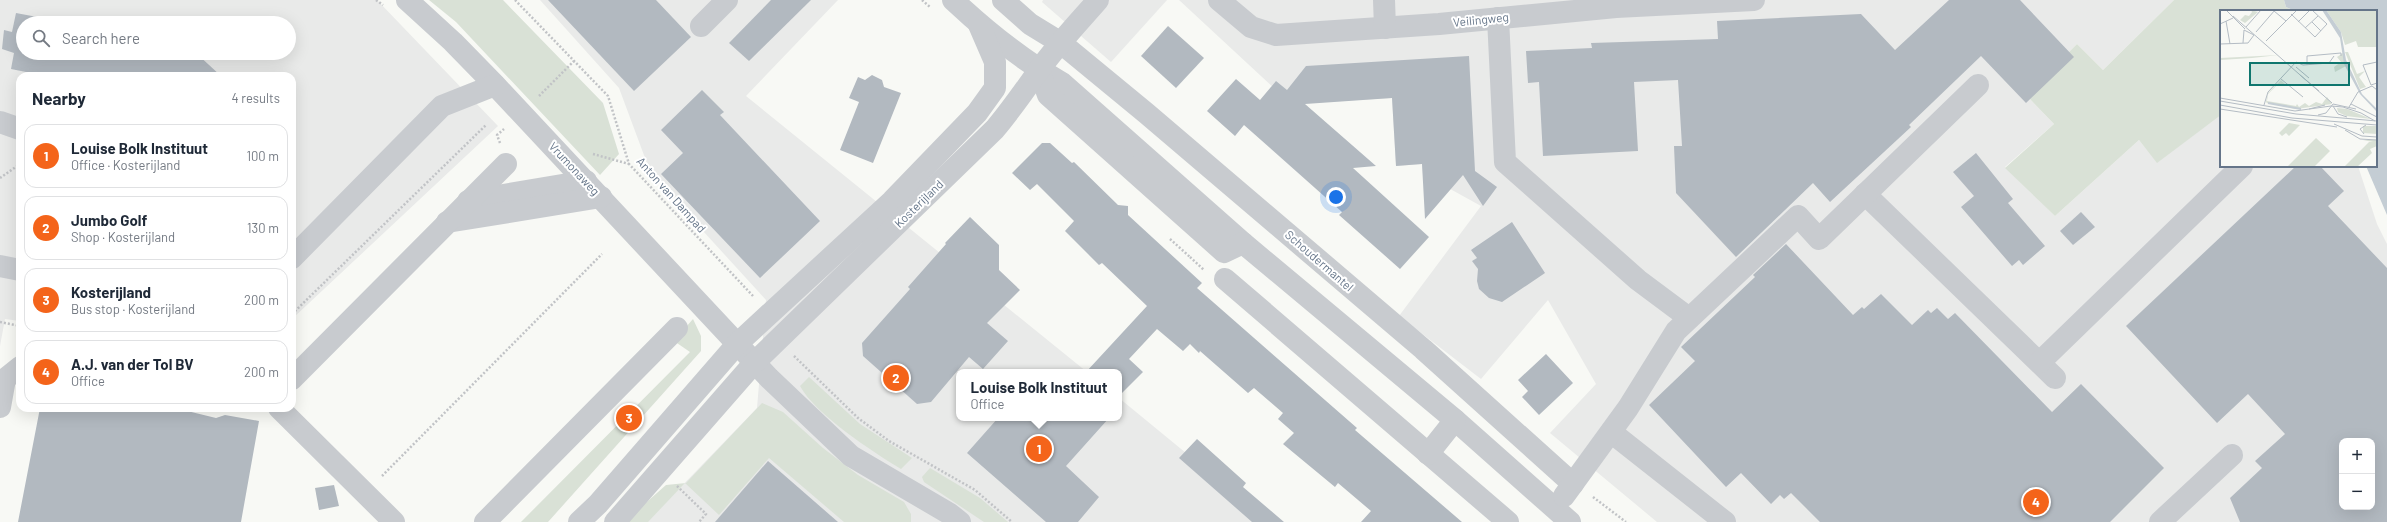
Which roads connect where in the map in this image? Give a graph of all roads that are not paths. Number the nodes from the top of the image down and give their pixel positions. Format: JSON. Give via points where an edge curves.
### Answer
{"nodes":[{"id":1,"x":407,"y":0,"type":"edge"},
{"id":2,"x":727,"y":0,"type":"edge"},
{"id":3,"x":953,"y":0,"type":"edge"},
{"id":4,"x":1003,"y":0,"type":"edge"},
{"id":5,"x":1098,"y":0,"type":"edge"},
{"id":6,"x":1219,"y":0,"type":"edge"},
{"id":7,"x":1384,"y":0,"type":"edge"},
{"id":8,"x":1754,"y":0,"type":"edge"},
{"id":9,"x":1699,"y":1,"type":"edge"},
{"id":10,"x":1538,"y":8,"type":"edge"},
{"id":11,"x":1498,"y":18,"type":"junction"},
{"id":12,"x":979,"y":24,"type":"junction"},
{"id":13,"x":701,"y":26,"type":"dead end"},
{"id":14,"x":1385,"y":28,"type":"junction"},
{"id":15,"x":1060,"y":43,"type":"junction"},
{"id":16,"x":1039,"y":70,"type":"junction"},
{"id":17,"x":1978,"y":85,"type":"dead end"},
{"id":18,"x":495,"y":86,"type":"junction"},
{"id":19,"x":995,"y":88,"type":"junction"},
{"id":20,"x":0,"y":122,"type":"edge"},
{"id":21,"x":16,"y":128,"type":"edge"},
{"id":22,"x":506,"y":164,"type":"road end"},
{"id":23,"x":2241,"y":167,"type":"edge"},
{"id":24,"x":586,"y":181,"type":"junction"},
{"id":25,"x":1865,"y":194,"type":"junction"},
{"id":26,"x":601,"y":197,"type":"junction"},
{"id":27,"x":468,"y":201,"type":"junction"},
{"id":28,"x":447,"y":222,"type":"junction"},
{"id":29,"x":296,"y":254,"type":"edge"},
{"id":30,"x":0,"y":266,"type":"edge"},
{"id":31,"x":16,"y":269,"type":"edge"},
{"id":32,"x":1225,"y":279,"type":"dead end"},
{"id":33,"x":1689,"y":318,"type":"junction"},
{"id":34,"x":677,"y":328,"type":"dead end"},
{"id":35,"x":738,"y":342,"type":"junction"},
{"id":36,"x":755,"y":362,"type":"junction"},
{"id":37,"x":2040,"y":362,"type":"junction"},
{"id":38,"x":16,"y":370,"type":"edge"},
{"id":39,"x":296,"y":375,"type":"edge"},
{"id":40,"x":2056,"y":378,"type":"dead end"},
{"id":41,"x":0,"y":407,"type":"edge"},
{"id":42,"x":283,"y":412,"type":"edge"},
{"id":43,"x":1455,"y":420,"type":"junction"},
{"id":44,"x":1611,"y":432,"type":"junction"},
{"id":45,"x":1428,"y":454,"type":"junction"},
{"id":46,"x":2232,"y":455,"type":"dead end"},
{"id":47,"x":1574,"y":484,"type":"junction"},
{"id":48,"x":1563,"y":515,"type":"edge"},
{"id":49,"x":952,"y":519,"type":"edge"},
{"id":50,"x":394,"y":522,"type":"edge"},
{"id":51,"x":485,"y":522,"type":"edge"},
{"id":52,"x":579,"y":522,"type":"edge"},
{"id":53,"x":615,"y":522,"type":"edge"},
{"id":54,"x":1508,"y":522,"type":"edge"},
{"id":55,"x":1726,"y":522,"type":"edge"},
{"id":56,"x":2160,"y":522,"type":"edge"}],
"edges":[{"from":1,"to":18,"type":"street","name":"Vrumonaweg","via":[[453,42]]},
{"from":2,"to":13,"type":"street"},
{"from":3,"to":12,"type":"street"},
{"from":4,"to":15,"type":"street","name":"Schoudermantel","via":[[1030,24]]},
{"from":5,"to":15,"type":"street"},
{"from":6,"to":14,"type":"street","name":"Veilingweg","via":[[1251,27],[1270,34]]},
{"from":7,"to":14,"type":"street"},
{"from":8,"to":9,"type":"street","name":"Veilingweg"},
{"from":9,"to":10,"type":"street","name":"Veilingweg","via":[[1616,7]]},
{"from":10,"to":11,"type":"street","name":"Veilingweg"},
{"from":11,"to":14,"type":"street","name":"Veilingweg"},
{"from":11,"to":33,"type":"street","via":[[1505,162],[1638,280]]},
{"from":12,"to":16,"type":"street"},
{"from":12,"to":19,"type":"street","via":[[995,62]]},
{"from":15,"to":16,"type":"street"},
{"from":15,"to":47,"type":"street","name":"Schoudermantel","via":[[1417,344]]},
{"from":16,"to":19,"type":"street"},
{"from":16,"to":36,"type":"street","name":"Kosterijland","via":[[1023,95],[995,129]]},
{"from":16,"to":43,"type":"street","via":[[1062,82],[1243,243]]},
{"from":17,"to":25,"type":"street"},
{"from":18,"to":24,"type":"street","name":"Vrumonaweg","via":[[529,106]]},
{"from":18,"to":29,"type":"street","via":[[442,106]]},
{"from":19,"to":35,"type":"street","name":"Kosterijland","via":[[977,113],[892,200]]},
{"from":20,"to":21,"type":"street"},
{"from":22,"to":27,"type":"street"},
{"from":23,"to":37,"type":"street"},
{"from":24,"to":26,"type":"street","name":"Vrumonaweg"},
{"from":24,"to":27,"type":"street"},
{"from":25,"to":33,"type":"street","via":[[1819,239],[1798,216]]},
{"from":25,"to":37,"type":"street"},
{"from":26,"to":28,"type":"street"},
{"from":26,"to":35,"type":"street","name":"Vrumonaweg"},
{"from":27,"to":28,"type":"street"},
{"from":28,"to":39,"type":"street"},
{"from":30,"to":31,"type":"street"},
{"from":32,"to":45,"type":"street"},
{"from":33,"to":44,"type":"street","via":[[1676,331]]},
{"from":34,"to":51,"type":"street"},
{"from":35,"to":36,"type":"street"},
{"from":35,"to":52,"type":"street","name":"Kosterijland","via":[[598,504]]},
{"from":36,"to":49,"type":"street","via":[[851,456]]},
{"from":36,"to":53,"type":"street","name":"Kosterijland"},
{"from":37,"to":40,"type":"street"},
{"from":38,"to":41,"type":"street","via":[[5,379]]},
{"from":42,"to":50,"type":"street"},
{"from":43,"to":45,"type":"street"},
{"from":43,"to":48,"type":"street"},
{"from":44,"to":47,"type":"street"},
{"from":44,"to":55,"type":"street"},
{"from":45,"to":54,"type":"street"},
{"from":46,"to":56,"type":"street"},
{"from":47,"to":48,"type":"street"}]}
